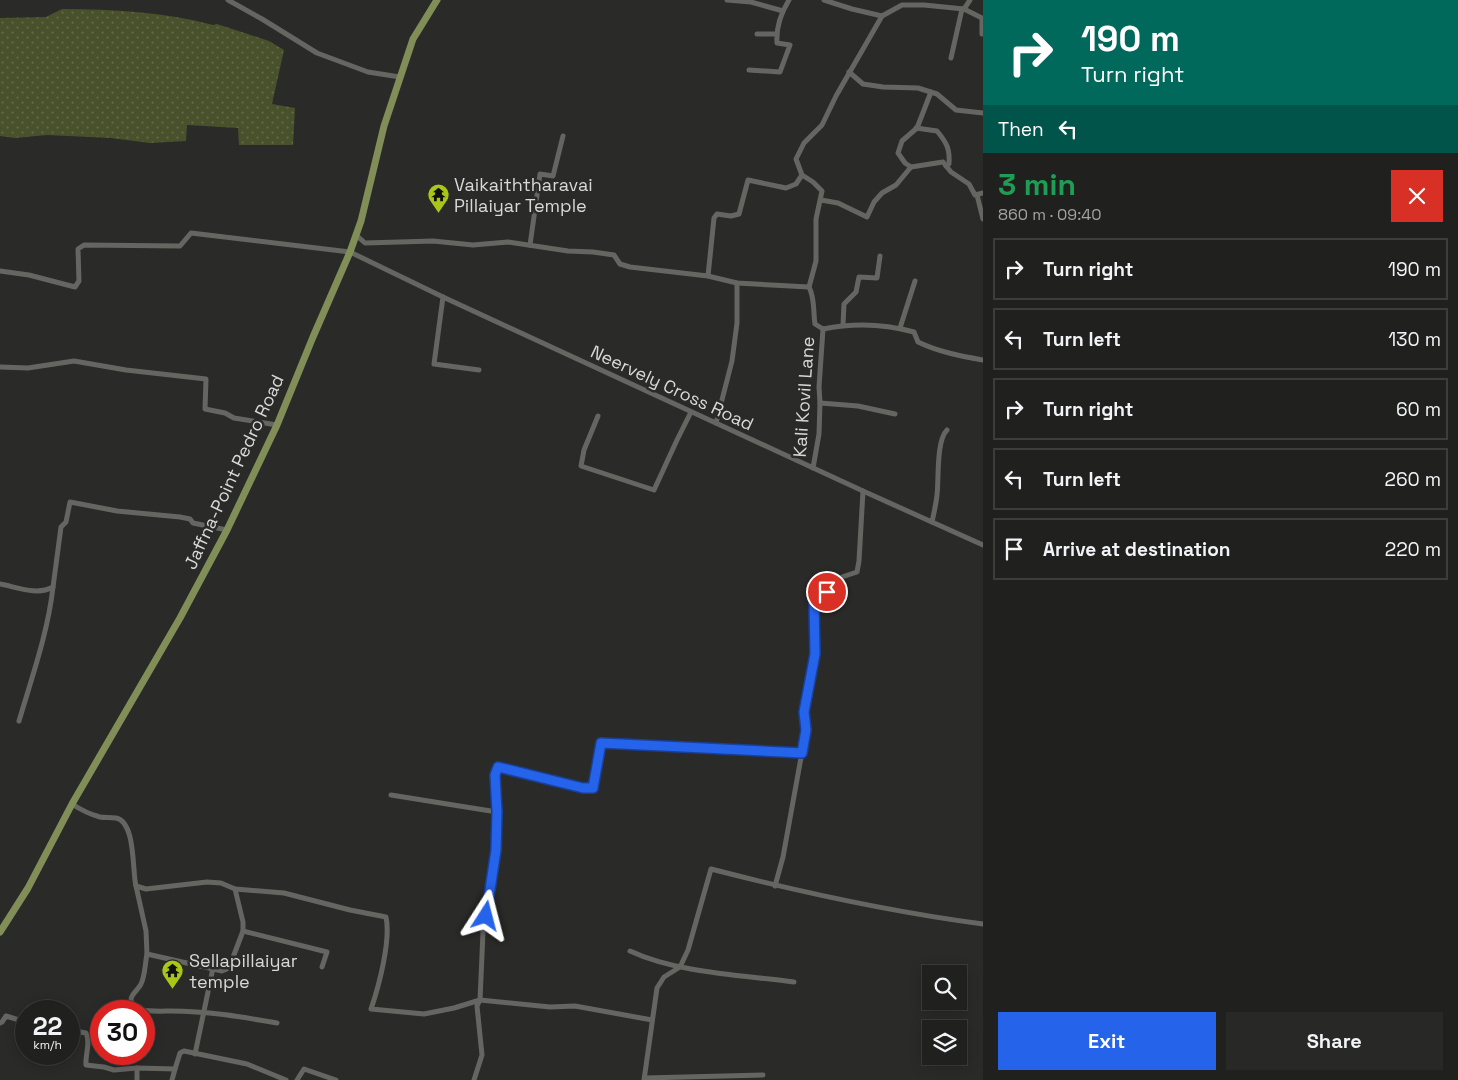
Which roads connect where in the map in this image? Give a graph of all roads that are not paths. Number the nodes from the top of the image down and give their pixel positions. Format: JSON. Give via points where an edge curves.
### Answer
{"nodes":[{"id":1,"x":228,"y":0,"type":"edge"},
{"id":2,"x":438,"y":0,"type":"edge"},
{"id":3,"x":726,"y":0,"type":"edge"},
{"id":4,"x":789,"y":0,"type":"edge"},
{"id":5,"x":824,"y":0,"type":"edge"},
{"id":6,"x":970,"y":0,"type":"edge"},
{"id":7,"x":963,"y":9,"type":"junction"},
{"id":8,"x":783,"y":11,"type":"junction"},
{"id":9,"x":882,"y":16,"type":"junction"},
{"id":10,"x":757,"y":34,"type":"dead end"},
{"id":11,"x":776,"y":34,"type":"junction"},
{"id":12,"x":982,"y":34,"type":"edge"},
{"id":13,"x":951,"y":58,"type":"dead end"},
{"id":14,"x":749,"y":70,"type":"dead end"},
{"id":15,"x":849,"y":72,"type":"junction"},
{"id":16,"x":400,"y":77,"type":"junction"},
{"id":17,"x":931,"y":92,"type":"junction"},
{"id":18,"x":983,"y":113,"type":"edge"},
{"id":19,"x":916,"y":128,"type":"junction"},
{"id":20,"x":564,"y":136,"type":"dead end"},
{"id":21,"x":911,"y":166,"type":"junction"},
{"id":22,"x":946,"y":166,"type":"junction"},
{"id":23,"x":802,"y":176,"type":"junction"},
{"id":24,"x":980,"y":194,"type":"edge"},
{"id":25,"x":821,"y":200,"type":"junction"},
{"id":26,"x":983,"y":219,"type":"edge"},
{"id":27,"x":356,"y":235,"type":"junction"},
{"id":28,"x":530,"y":245,"type":"junction"},
{"id":29,"x":350,"y":252,"type":"junction"},
{"id":30,"x":880,"y":256,"type":"dead end"},
{"id":31,"x":0,"y":271,"type":"edge"},
{"id":32,"x":708,"y":276,"type":"junction"},
{"id":33,"x":914,"y":281,"type":"dead end"},
{"id":34,"x":737,"y":283,"type":"junction"},
{"id":35,"x":809,"y":287,"type":"junction"},
{"id":36,"x":443,"y":297,"type":"junction"},
{"id":37,"x":843,"y":325,"type":"junction"},
{"id":38,"x":900,"y":328,"type":"junction"},
{"id":39,"x":823,"y":329,"type":"junction"},
{"id":40,"x":983,"y":360,"type":"edge"},
{"id":41,"x":0,"y":367,"type":"edge"},
{"id":42,"x":479,"y":370,"type":"dead end"},
{"id":43,"x":820,"y":403,"type":"junction"},
{"id":44,"x":691,"y":412,"type":"junction"},
{"id":45,"x":895,"y":414,"type":"dead end"},
{"id":46,"x":598,"y":416,"type":"dead end"},
{"id":47,"x":716,"y":423,"type":"junction"},
{"id":48,"x":277,"y":425,"type":"junction"},
{"id":49,"x":947,"y":430,"type":"dead end"},
{"id":50,"x":813,"y":468,"type":"junction"},
{"id":51,"x":863,"y":492,"type":"junction"},
{"id":52,"x":932,"y":522,"type":"junction"},
{"id":53,"x":227,"y":530,"type":"junction"},
{"id":54,"x":983,"y":545,"type":"edge"},
{"id":55,"x":0,"y":584,"type":"edge"},
{"id":56,"x":53,"y":587,"type":"junction"},
{"id":57,"x":19,"y":721,"type":"dead end"},
{"id":58,"x":802,"y":753,"type":"junction"},
{"id":59,"x":390,"y":795,"type":"dead end"},
{"id":60,"x":72,"y":804,"type":"junction"},
{"id":61,"x":497,"y":812,"type":"junction"},
{"id":62,"x":136,"y":886,"type":"junction"},
{"id":63,"x":776,"y":886,"type":"junction"},
{"id":64,"x":235,"y":889,"type":"junction"},
{"id":65,"x":983,"y":924,"type":"edge"},
{"id":66,"x":243,"y":931,"type":"junction"},
{"id":67,"x":0,"y":932,"type":"edge"},
{"id":68,"x":630,"y":951,"type":"dead end"},
{"id":69,"x":147,"y":954,"type":"junction"},
{"id":70,"x":322,"y":967,"type":"dead end"},
{"id":71,"x":680,"y":967,"type":"junction"},
{"id":72,"x":214,"y":968,"type":"junction"},
{"id":73,"x":794,"y":982,"type":"dead end"},
{"id":74,"x":480,"y":1000,"type":"junction"},
{"id":75,"x":204,"y":1011,"type":"junction"},
{"id":76,"x":15,"y":1019,"type":"edge"},
{"id":77,"x":652,"y":1020,"type":"junction"},
{"id":78,"x":0,"y":1023,"type":"edge"},
{"id":79,"x":278,"y":1023,"type":"dead end"},
{"id":80,"x":80,"y":1032,"type":"edge"},
{"id":81,"x":195,"y":1054,"type":"junction"},
{"id":82,"x":138,"y":1068,"type":"junction"},
{"id":83,"x":175,"y":1069,"type":"junction"},
{"id":84,"x":763,"y":1076,"type":"dead end"},
{"id":85,"x":645,"y":1079,"type":"edge"},
{"id":86,"x":137,"y":1080,"type":"edge"},
{"id":87,"x":172,"y":1080,"type":"edge"},
{"id":88,"x":286,"y":1080,"type":"edge"},
{"id":89,"x":298,"y":1080,"type":"edge"},
{"id":90,"x":334,"y":1080,"type":"edge"},
{"id":91,"x":474,"y":1080,"type":"edge"}],
"edges":[{"from":1,"to":16,"type":"street","via":[[317,52],[368,72]]},
{"from":2,"to":16,"type":"main road","name":"Jaffna-Point Pedro Road","via":[[414,38]]},
{"from":3,"to":8,"type":"street","via":[[750,2]]},
{"from":4,"to":8,"type":"street"},
{"from":5,"to":9,"type":"street"},
{"from":6,"to":7,"type":"street"},
{"from":7,"to":9,"type":"street","via":[[902,5]]},
{"from":7,"to":12,"type":"street","via":[[982,18]]},
{"from":7,"to":13,"type":"street"},
{"from":8,"to":11,"type":"street"},
{"from":9,"to":15,"type":"street"},
{"from":10,"to":11,"type":"street"},
{"from":11,"to":14,"type":"street","via":[[777,43],[790,45],[780,72]]},
{"from":15,"to":17,"type":"street","via":[[863,84]]},
{"from":15,"to":23,"type":"street","via":[[822,125],[804,143],[796,159]]},
{"from":16,"to":27,"type":"main road","name":"Jaffna-Point Pedro Road"},
{"from":17,"to":18,"type":"street","via":[[956,110]]},
{"from":17,"to":19,"type":"street"},
{"from":19,"to":21,"type":"street","via":[[902,141],[898,153]]},
{"from":19,"to":22,"type":"street","via":[[937,131],[946,142],[949,157]]},
{"from":20,"to":28,"type":"street","via":[[553,176],[540,174]]},
{"from":21,"to":22,"type":"street","via":[[944,162]]},
{"from":21,"to":25,"type":"street","via":[[896,185],[874,202],[867,217],[838,203]]},
{"from":22,"to":24,"type":"street","via":[[969,184],[975,195]]},
{"from":23,"to":25,"type":"street","via":[[822,191]]},
{"from":23,"to":32,"type":"street","via":[[796,184],[786,188],[748,180],[739,214],[717,214],[714,218]]},
{"from":24,"to":26,"type":"street"},
{"from":25,"to":35,"type":"street","via":[[816,219],[816,262]]},
{"from":27,"to":28,"type":"street","via":[[365,243],[434,241]]},
{"from":27,"to":29,"type":"main road","name":"Jaffna-Point Pedro Road"},
{"from":28,"to":32,"type":"street","via":[[614,255],[620,264]]},
{"from":29,"to":31,"type":"street","name":"Neervely Cross Road","via":[[191,233],[180,246],[84,245],[78,249],[79,281],[75,287]]},
{"from":29,"to":36,"type":"street","name":"Neervely Cross Road"},
{"from":29,"to":48,"type":"main road","name":"Jaffna-Point Pedro Road"},
{"from":30,"to":37,"type":"street","via":[[877,278],[859,276],[856,292],[844,304]]},
{"from":32,"to":34,"type":"street"},
{"from":33,"to":38,"type":"street"},
{"from":34,"to":35,"type":"street"},
{"from":34,"to":47,"type":"street","via":[[736,335]]},
{"from":35,"to":39,"type":"street","via":[[813,295],[815,324]]},
{"from":36,"to":42,"type":"street","via":[[434,364]]},
{"from":36,"to":44,"type":"street","name":"Neervely Cross Road"},
{"from":37,"to":38,"type":"street"},
{"from":37,"to":39,"type":"street"},
{"from":38,"to":40,"type":"street","via":[[914,332],[918,342],[933,349]]},
{"from":39,"to":43,"type":"street","name":"Kali Kovil Lane"},
{"from":41,"to":48,"type":"street","via":[[28,368],[74,361],[206,379],[205,409]]},
{"from":43,"to":45,"type":"street","via":[[858,406]]},
{"from":43,"to":50,"type":"street","name":"Kali Kovil Lane"},
{"from":44,"to":46,"type":"street","via":[[654,490],[581,466]]},
{"from":44,"to":47,"type":"street","name":"Neervely Cross Road"},
{"from":47,"to":50,"type":"street","name":"Neervely Cross Road"},
{"from":48,"to":53,"type":"main road","name":"Jaffna-Point Pedro Road"},
{"from":49,"to":52,"type":"street","via":[[940,451]]},
{"from":50,"to":51,"type":"street","name":"Neervely Cross Road"},
{"from":51,"to":52,"type":"street","name":"Neervely Cross Road"},
{"from":51,"to":58,"type":"street","via":[[857,572],[833,580],[827,592],[817,597],[814,603],[815,654],[804,712],[806,730]]},
{"from":52,"to":54,"type":"street","name":"Neervely Cross Road"},
{"from":53,"to":56,"type":"street","via":[[180,517],[117,512],[70,502],[66,522],[61,527]]},
{"from":53,"to":60,"type":"main road","name":"Jaffna-Point Pedro Road"},
{"from":55,"to":56,"type":"street","via":[[37,592]]},
{"from":56,"to":57,"type":"street","via":[[42,642]]},
{"from":58,"to":61,"type":"street","via":[[601,743],[593,788],[498,767],[495,775]]},
{"from":58,"to":63,"type":"street"},
{"from":59,"to":61,"type":"street"},
{"from":60,"to":62,"type":"street","via":[[85,812],[102,818],[116,818],[124,824],[133,849]]},
{"from":60,"to":67,"type":"main road","name":"Jaffna-Point Pedro Road","via":[[28,888]]},
{"from":61,"to":74,"type":"street","via":[[496,850],[483,932]]},
{"from":62,"to":64,"type":"street","via":[[146,889],[222,882]]},
{"from":62,"to":69,"type":"street","via":[[146,931]]},
{"from":63,"to":65,"type":"street"},
{"from":63,"to":71,"type":"street","via":[[711,869],[688,950]]},
{"from":64,"to":66,"type":"street"},
{"from":64,"to":74,"type":"street","via":[[284,892],[386,917],[384,953],[371,1009],[424,1014]]},
{"from":66,"to":70,"type":"street","via":[[327,952]]},
{"from":66,"to":72,"type":"street","via":[[230,968],[222,971]]},
{"from":68,"to":71,"type":"street"},
{"from":69,"to":72,"type":"street"},
{"from":69,"to":75,"type":"street","via":[[141,985],[131,1000],[135,1009]]},
{"from":71,"to":73,"type":"street"},
{"from":71,"to":77,"type":"street","via":[[664,977],[657,988]]},
{"from":72,"to":75,"type":"street"},
{"from":74,"to":77,"type":"street","via":[[550,1007],[575,1006]]},
{"from":74,"to":91,"type":"street","via":[[477,1006],[482,1055]]},
{"from":75,"to":79,"type":"street"},
{"from":75,"to":81,"type":"street"},
{"from":76,"to":78,"type":"street","via":[[6,1016]]},
{"from":77,"to":85,"type":"street"},
{"from":80,"to":82,"type":"street","via":[[89,1038],[86,1065],[114,1070]]},
{"from":81,"to":83,"type":"street","via":[[180,1053]]},
{"from":81,"to":88,"type":"street","via":[[246,1064]]},
{"from":82,"to":83,"type":"street"},
{"from":82,"to":86,"type":"street"},
{"from":83,"to":87,"type":"street"},
{"from":84,"to":85,"type":"street"},
{"from":89,"to":90,"type":"street","via":[[304,1070]]}]}
